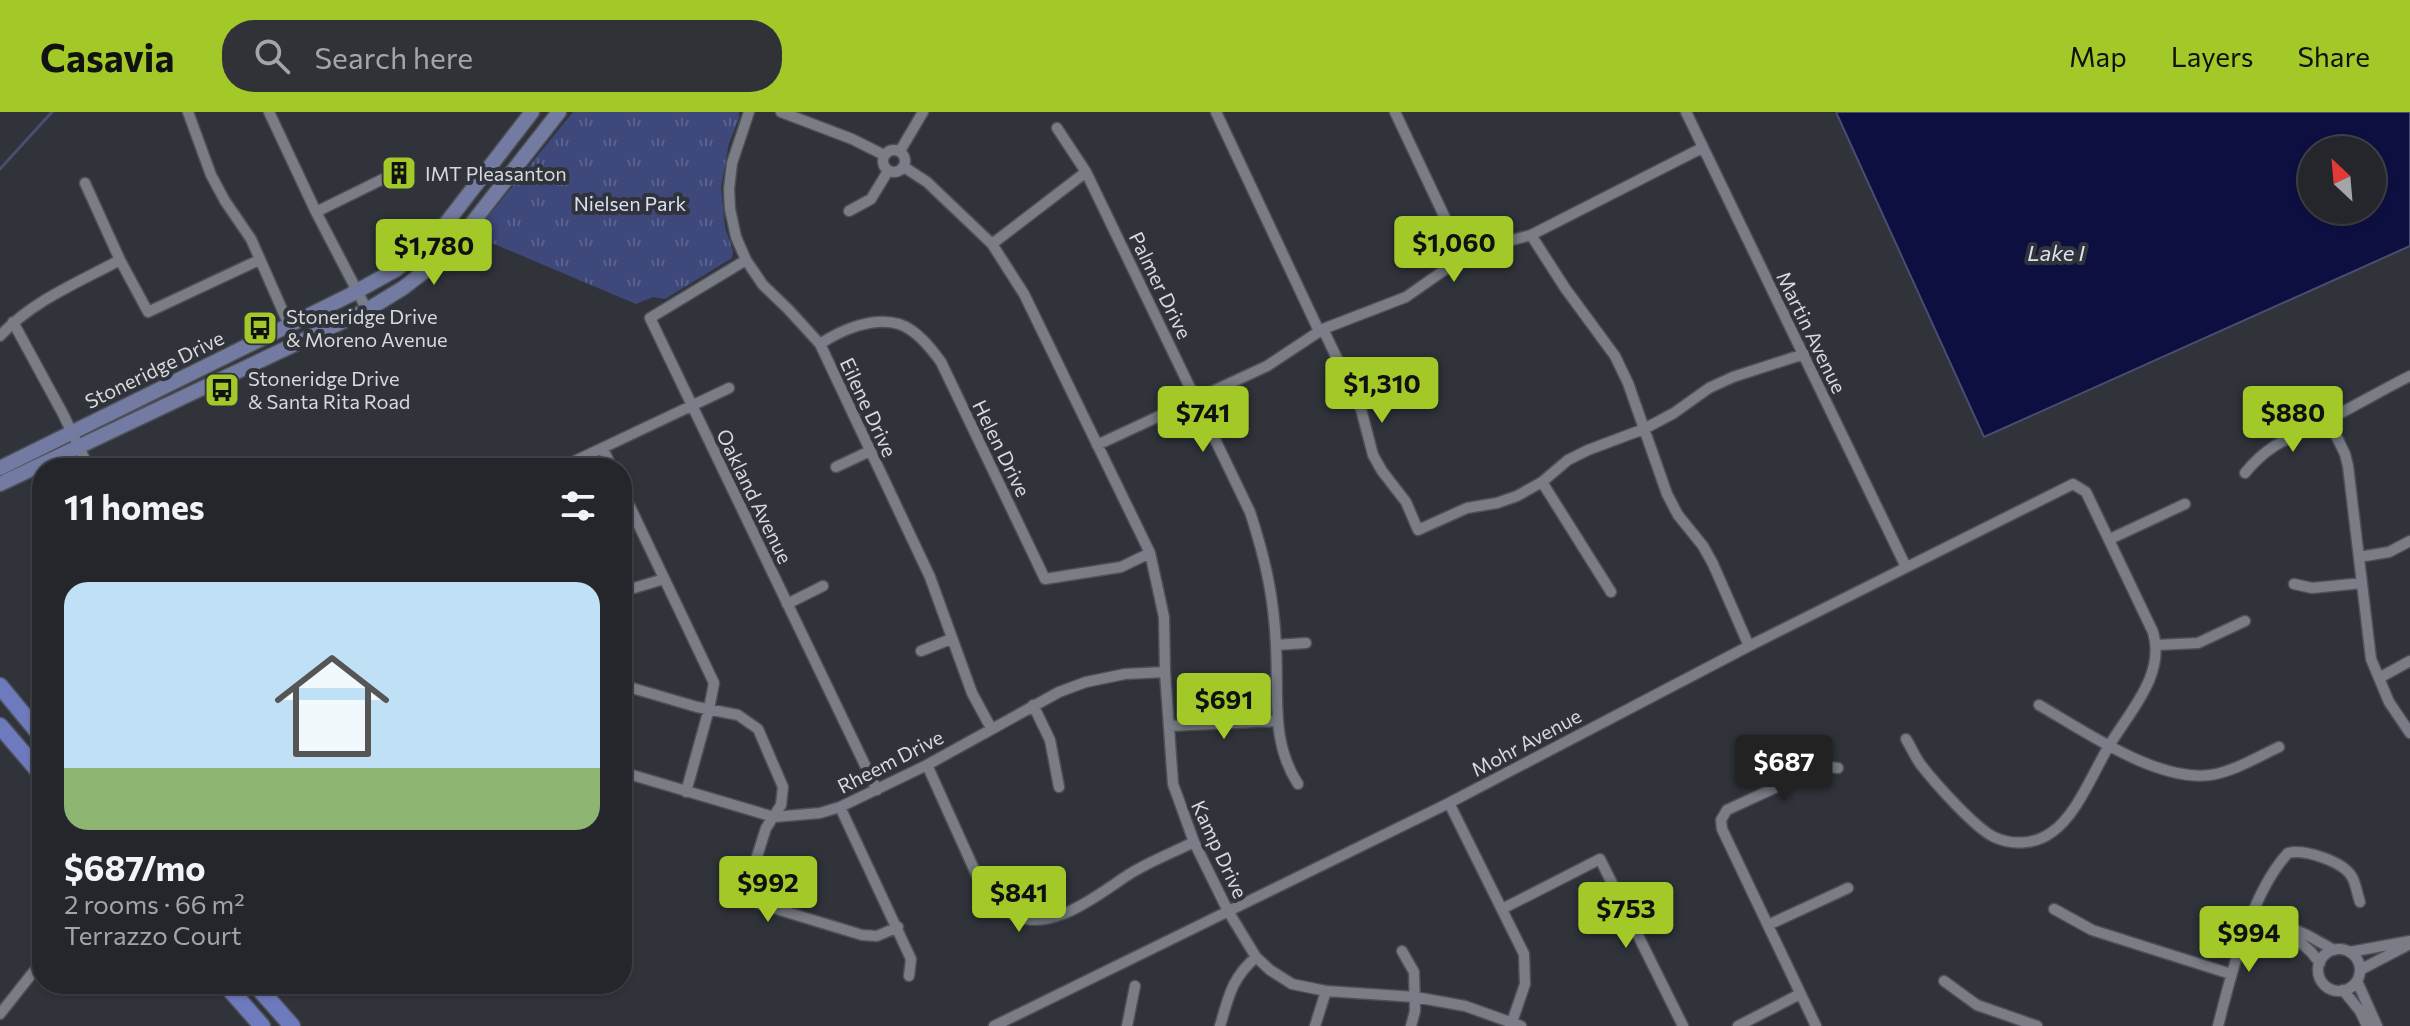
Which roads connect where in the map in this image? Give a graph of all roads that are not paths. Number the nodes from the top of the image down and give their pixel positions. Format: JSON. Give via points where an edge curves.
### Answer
{"nodes":[{"id":1,"x":188,"y":112,"type":"edge"},
{"id":2,"x":269,"y":112,"type":"edge"},
{"id":3,"x":559,"y":112,"type":"edge"},
{"id":4,"x":749,"y":112,"type":"edge"},
{"id":5,"x":781,"y":112,"type":"edge"},
{"id":6,"x":923,"y":112,"type":"edge"},
{"id":7,"x":1216,"y":112,"type":"edge"},
{"id":8,"x":1395,"y":112,"type":"edge"},
{"id":9,"x":1686,"y":112,"type":"edge"},
{"id":10,"x":529,"y":113,"type":"edge"},
{"id":11,"x":1057,"y":128,"type":"dead end"},
{"id":12,"x":1702,"y":148,"type":"junction"},
{"id":13,"x":900,"y":151,"type":"junction"},
{"id":14,"x":884,"y":155,"type":"junction"},
{"id":15,"x":904,"y":167,"type":"junction"},
{"id":16,"x":888,"y":171,"type":"junction"},
{"id":17,"x":1086,"y":172,"type":"junction"},
{"id":18,"x":383,"y":179,"type":"dead end"},
{"id":19,"x":85,"y":183,"type":"dead end"},
{"id":20,"x":849,"y":211,"type":"dead end"},
{"id":21,"x":316,"y":212,"type":"junction"},
{"id":22,"x":1531,"y":235,"type":"junction"},
{"id":23,"x":992,"y":244,"type":"junction"},
{"id":24,"x":1464,"y":258,"type":"junction"},
{"id":25,"x":120,"y":260,"type":"junction"},
{"id":26,"x":259,"y":260,"type":"junction"},
{"id":27,"x":746,"y":260,"type":"junction"},
{"id":28,"x":357,"y":291,"type":"junction"},
{"id":29,"x":367,"y":310,"type":"junction"},
{"id":30,"x":13,"y":322,"type":"junction"},
{"id":31,"x":289,"y":325,"type":"junction"},
{"id":32,"x":1321,"y":330,"type":"junction"},
{"id":33,"x":0,"y":336,"type":"edge"},
{"id":34,"x":820,"y":344,"type":"junction"},
{"id":35,"x":1804,"y":354,"type":"junction"},
{"id":36,"x":2410,"y":376,"type":"edge"},
{"id":37,"x":729,"y":388,"type":"dead end"},
{"id":38,"x":1196,"y":399,"type":"junction"},
{"id":39,"x":691,"y":404,"type":"junction"},
{"id":40,"x":2328,"y":419,"type":"junction"},
{"id":41,"x":1644,"y":429,"type":"junction"},
{"id":42,"x":71,"y":431,"type":"junction"},
{"id":43,"x":1097,"y":445,"type":"junction"},
{"id":44,"x":78,"y":446,"type":"junction"},
{"id":45,"x":603,"y":449,"type":"junction"},
{"id":46,"x":870,"y":451,"type":"junction"},
{"id":47,"x":53,"y":458,"type":"edge"},
{"id":48,"x":84,"y":458,"type":"edge"},
{"id":49,"x":583,"y":458,"type":"edge"},
{"id":50,"x":607,"y":458,"type":"edge"},
{"id":51,"x":836,"y":467,"type":"dead end"},
{"id":52,"x":0,"y":468,"type":"edge"},
{"id":53,"x":32,"y":468,"type":"edge"},
{"id":54,"x":2245,"y":473,"type":"dead end"},
{"id":55,"x":1542,"y":482,"type":"junction"},
{"id":56,"x":0,"y":484,"type":"edge"},
{"id":57,"x":2185,"y":504,"type":"dead end"},
{"id":58,"x":632,"y":511,"type":"edge"},
{"id":59,"x":2110,"y":539,"type":"junction"},
{"id":60,"x":2410,"y":541,"type":"edge"},
{"id":61,"x":1150,"y":553,"type":"junction"},
{"id":62,"x":2359,"y":557,"type":"junction"},
{"id":63,"x":1906,"y":567,"type":"junction"},
{"id":64,"x":664,"y":579,"type":"junction"},
{"id":65,"x":2362,"y":583,"type":"junction"},
{"id":66,"x":2294,"y":584,"type":"dead end"},
{"id":67,"x":823,"y":586,"type":"dead end"},
{"id":68,"x":632,"y":588,"type":"edge"},
{"id":69,"x":1611,"y":592,"type":"dead end"},
{"id":70,"x":787,"y":604,"type":"junction"},
{"id":71,"x":2245,"y":621,"type":"dead end"},
{"id":72,"x":951,"y":639,"type":"junction"},
{"id":73,"x":1306,"y":643,"type":"dead end"},
{"id":74,"x":1276,"y":645,"type":"junction"},
{"id":75,"x":2157,"y":645,"type":"junction"},
{"id":76,"x":1749,"y":646,"type":"junction"},
{"id":77,"x":921,"y":651,"type":"dead end"},
{"id":78,"x":2410,"y":661,"type":"edge"},
{"id":79,"x":1165,"y":672,"type":"junction"},
{"id":80,"x":2379,"y":678,"type":"junction"},
{"id":81,"x":0,"y":686,"type":"edge"},
{"id":82,"x":632,"y":688,"type":"edge"},
{"id":83,"x":1033,"y":705,"type":"junction"},
{"id":84,"x":2039,"y":705,"type":"dead end"},
{"id":85,"x":709,"y":709,"type":"junction"},
{"id":86,"x":1278,"y":721,"type":"junction"},
{"id":87,"x":32,"y":725,"type":"edge"},
{"id":88,"x":0,"y":726,"type":"edge"},
{"id":89,"x":1169,"y":726,"type":"junction"},
{"id":90,"x":991,"y":728,"type":"junction"},
{"id":91,"x":2410,"y":733,"type":"edge"},
{"id":92,"x":1906,"y":739,"type":"dead end"},
{"id":93,"x":2109,"y":745,"type":"junction"},
{"id":94,"x":2279,"y":747,"type":"dead end"},
{"id":95,"x":32,"y":763,"type":"edge"},
{"id":96,"x":927,"y":765,"type":"junction"},
{"id":97,"x":1838,"y":768,"type":"dead end"},
{"id":98,"x":632,"y":775,"type":"edge"},
{"id":99,"x":1298,"y":784,"type":"dead end"},
{"id":100,"x":1059,"y":787,"type":"dead end"},
{"id":101,"x":877,"y":790,"type":"junction"},
{"id":102,"x":686,"y":792,"type":"junction"},
{"id":103,"x":1449,"y":803,"type":"junction"},
{"id":104,"x":840,"y":807,"type":"junction"},
{"id":105,"x":774,"y":817,"type":"junction"},
{"id":106,"x":1194,"y":842,"type":"junction"},
{"id":107,"x":1848,"y":888,"type":"dead end"},
{"id":108,"x":2360,"y":902,"type":"dead end"},
{"id":109,"x":1502,"y":909,"type":"junction"},
{"id":110,"x":2054,"y":909,"type":"dead end"},
{"id":111,"x":1228,"y":911,"type":"junction"},
{"id":112,"x":2254,"y":912,"type":"junction"},
{"id":113,"x":2279,"y":924,"type":"junction"},
{"id":114,"x":1768,"y":925,"type":"junction"},
{"id":115,"x":898,"y":927,"type":"junction"},
{"id":116,"x":2410,"y":943,"type":"edge"},
{"id":117,"x":2334,"y":950,"type":"junction"},
{"id":118,"x":1402,"y":951,"type":"dead end"},
{"id":119,"x":2350,"y":952,"type":"junction"},
{"id":120,"x":1256,"y":957,"type":"junction"},
{"id":121,"x":2320,"y":963,"type":"junction"},
{"id":122,"x":32,"y":974,"type":"edge"},
{"id":123,"x":2231,"y":974,"type":"junction"},
{"id":124,"x":909,"y":976,"type":"dead end"},
{"id":125,"x":2359,"y":976,"type":"junction"},
{"id":126,"x":1944,"y":981,"type":"dead end"},
{"id":127,"x":1135,"y":986,"type":"dead end"},
{"id":128,"x":2343,"y":990,"type":"junction"},
{"id":129,"x":1326,"y":991,"type":"junction"},
{"id":130,"x":234,"y":994,"type":"edge"},
{"id":131,"x":264,"y":994,"type":"edge"},
{"id":132,"x":1800,"y":994,"type":"junction"},
{"id":133,"x":1415,"y":997,"type":"junction"},
{"id":134,"x":0,"y":1014,"type":"edge"},
{"id":135,"x":1515,"y":1024,"type":"edge"},
{"id":136,"x":262,"y":1026,"type":"edge"},
{"id":137,"x":292,"y":1026,"type":"edge"},
{"id":138,"x":994,"y":1026,"type":"edge"},
{"id":139,"x":1127,"y":1026,"type":"edge"},
{"id":140,"x":1220,"y":1026,"type":"edge"},
{"id":141,"x":1315,"y":1026,"type":"edge"},
{"id":142,"x":1411,"y":1026,"type":"edge"},
{"id":143,"x":1683,"y":1026,"type":"edge"},
{"id":144,"x":1738,"y":1026,"type":"edge"},
{"id":145,"x":1816,"y":1026,"type":"edge"},
{"id":146,"x":2037,"y":1026,"type":"edge"},
{"id":147,"x":2218,"y":1026,"type":"edge"},
{"id":148,"x":2367,"y":1026,"type":"edge"},
{"id":149,"x":2377,"y":1026,"type":"edge"}],
"edges":[{"from":1,"to":26,"type":"street","via":[[211,175]]},
{"from":2,"to":21,"type":"street"},
{"from":3,"to":29,"type":"main road","name":"Stoneridge Drive","via":[[446,253]]},
{"from":4,"to":27,"type":"street","name":"Eilene Drive","via":[[729,189],[736,237]]},
{"from":5,"to":14,"type":"street"},
{"from":6,"to":13,"type":"street"},
{"from":7,"to":32,"type":"street"},
{"from":8,"to":24,"type":"street"},
{"from":9,"to":12,"type":"street","name":"Martin Avenue"},
{"from":10,"to":28,"type":"main road","name":"Stoneridge Drive","via":[[437,235],[397,269]]},
{"from":11,"to":17,"type":"street","name":"Palmer Drive"},
{"from":12,"to":22,"type":"street"},
{"from":12,"to":35,"type":"street","name":"Martin Avenue"},
{"from":13,"to":14,"type":"street"},
{"from":13,"to":15,"type":"street"},
{"from":14,"to":16,"type":"street"},
{"from":15,"to":16,"type":"street"},
{"from":15,"to":23,"type":"street","name":"Kamp Drive"},
{"from":16,"to":20,"type":"street","via":[[871,199]]},
{"from":17,"to":23,"type":"street"},
{"from":17,"to":38,"type":"street","name":"Palmer Drive"},
{"from":18,"to":21,"type":"street"},
{"from":19,"to":25,"type":"street"},
{"from":21,"to":28,"type":"street"},
{"from":22,"to":24,"type":"street"},
{"from":22,"to":41,"type":"street","via":[[1615,356]]},
{"from":23,"to":43,"type":"street","name":"Kamp Drive","via":[[1024,294]]},
{"from":24,"to":32,"type":"street","via":[[1406,297]]},
{"from":25,"to":26,"type":"street","via":[[148,312]]},
{"from":25,"to":30,"type":"street"},
{"from":26,"to":31,"type":"street"},
{"from":27,"to":34,"type":"street","name":"Eilene Drive"},
{"from":27,"to":39,"type":"street","name":"Oakland Avenue","via":[[650,318]]},
{"from":28,"to":29,"type":"street"},
{"from":28,"to":31,"type":"main road","name":"Stoneridge Drive"},
{"from":29,"to":44,"type":"main road","name":"Stoneridge Drive"},
{"from":30,"to":33,"type":"street"},
{"from":30,"to":42,"type":"street"},
{"from":31,"to":42,"type":"main road","name":"Stoneridge Drive"},
{"from":32,"to":38,"type":"street","via":[[1267,366]]},
{"from":32,"to":55,"type":"street","via":[[1361,409],[1373,455],[1406,502],[1418,530],[1467,508],[1517,496]]},
{"from":34,"to":46,"type":"street","name":"Eilene Drive"},
{"from":34,"to":61,"type":"street","name":"Helen Drive","via":[[849,328],[877,323],[899,324],[929,344],[1045,579],[1121,567]]},
{"from":35,"to":41,"type":"street","via":[[1709,388]]},
{"from":35,"to":63,"type":"street","name":"Martin Avenue"},
{"from":36,"to":40,"type":"street"},
{"from":37,"to":39,"type":"street"},
{"from":38,"to":43,"type":"street"},
{"from":38,"to":74,"type":"street","name":"Palmer Drive","via":[[1266,558]]},
{"from":39,"to":45,"type":"street"},
{"from":39,"to":70,"type":"street","name":"Oakland Avenue"},
{"from":40,"to":54,"type":"street","via":[[2272,446]]},
{"from":40,"to":62,"type":"street","via":[[2348,466]]},
{"from":41,"to":55,"type":"street","via":[[1568,460]]},
{"from":41,"to":76,"type":"street","via":[[1667,494],[1713,564]]},
{"from":42,"to":44,"type":"street"},
{"from":42,"to":52,"type":"main road","name":"Stoneridge Drive"},
{"from":43,"to":61,"type":"street","name":"Kamp Drive"},
{"from":44,"to":47,"type":"main road","name":"Stoneridge Drive"},
{"from":44,"to":48,"type":"street"},
{"from":45,"to":49,"type":"street"},
{"from":45,"to":50,"type":"street"},
{"from":46,"to":51,"type":"street"},
{"from":46,"to":72,"type":"street","name":"Eilene Drive","via":[[930,577]]},
{"from":53,"to":56,"type":"main road","name":"Stoneridge Drive"},
{"from":55,"to":69,"type":"street"},
{"from":57,"to":59,"type":"street"},
{"from":58,"to":64,"type":"street"},
{"from":59,"to":63,"type":"street","name":"Mohr Avenue","via":[[2086,492],[2073,484]]},
{"from":59,"to":75,"type":"street"},
{"from":60,"to":62,"type":"street","via":[[2389,552]]},
{"from":61,"to":79,"type":"street","name":"Kamp Drive","via":[[1164,617]]},
{"from":62,"to":65,"type":"street"},
{"from":63,"to":76,"type":"street","name":"Mohr Avenue"},
{"from":64,"to":68,"type":"street"},
{"from":64,"to":85,"type":"street","via":[[714,683]]},
{"from":65,"to":66,"type":"street","via":[[2312,588]]},
{"from":65,"to":80,"type":"street","via":[[2371,659]]},
{"from":67,"to":70,"type":"street"},
{"from":70,"to":101,"type":"street","name":"Oakland Avenue"},
{"from":71,"to":75,"type":"street","via":[[2198,643]]},
{"from":72,"to":77,"type":"street"},
{"from":72,"to":90,"type":"street","name":"Eilene Drive"},
{"from":73,"to":74,"type":"street"},
{"from":74,"to":86,"type":"street","name":"Palmer Drive"},
{"from":75,"to":93,"type":"street","via":[[2150,683]]},
{"from":76,"to":103,"type":"street","name":"Mohr Avenue"},
{"from":78,"to":80,"type":"street"},
{"from":79,"to":83,"type":"street","name":"Rheem Drive","via":[[1086,682]]},
{"from":79,"to":89,"type":"street","name":"Kamp Drive"},
{"from":80,"to":91,"type":"street"},
{"from":81,"to":87,"type":"main road"},
{"from":82,"to":85,"type":"street"},
{"from":83,"to":90,"type":"street","name":"Rheem Drive"},
{"from":83,"to":100,"type":"street","via":[[1050,740]]},
{"from":84,"to":93,"type":"street"},
{"from":85,"to":102,"type":"street"},
{"from":85,"to":105,"type":"street","via":[[738,715],[758,729],[783,787]]},
{"from":86,"to":89,"type":"street"},
{"from":86,"to":99,"type":"street","name":"Palmer Drive","via":[[1286,766]]},
{"from":88,"to":95,"type":"main road"},
{"from":89,"to":106,"type":"street","name":"Kamp Drive","via":[[1173,784]]},
{"from":90,"to":96,"type":"street","name":"Rheem Drive"},
{"from":92,"to":93,"type":"street","via":[[1920,764],[1974,822],[2010,843],[2034,841],[2053,832],[2069,816]]},
{"from":93,"to":94,"type":"street","via":[[2185,775],[2225,771]]},
{"from":96,"to":101,"type":"street","name":"Rheem Drive"},
{"from":96,"to":106,"type":"street","via":[[983,889],[1019,917],[1068,913]]},
{"from":97,"to":114,"type":"street","via":[[1822,766],[1727,810],[1721,820]]},
{"from":98,"to":102,"type":"street","name":"Rheem Drive"},
{"from":101,"to":104,"type":"street","name":"Rheem Drive"},
{"from":102,"to":105,"type":"street","name":"Rheem Drive"},
{"from":103,"to":109,"type":"street"},
{"from":103,"to":111,"type":"street","name":"Mohr Avenue"},
{"from":104,"to":105,"type":"street","name":"Rheem Drive"},
{"from":104,"to":115,"type":"street"},
{"from":105,"to":115,"type":"street","via":[[748,885],[751,897],[862,935],[877,936]]},
{"from":106,"to":111,"type":"street","name":"Kamp Drive"},
{"from":107,"to":114,"type":"street"},
{"from":108,"to":112,"type":"street","via":[[2343,866],[2296,851],[2280,861]]},
{"from":109,"to":135,"type":"street","via":[[1524,954],[1525,984]]},
{"from":109,"to":143,"type":"street","via":[[1600,859]]},
{"from":110,"to":123,"type":"street","via":[[2092,930]]},
{"from":111,"to":120,"type":"street","name":"Kamp Drive"},
{"from":111,"to":138,"type":"street","name":"Mohr Avenue"},
{"from":112,"to":113,"type":"street"},
{"from":112,"to":123,"type":"street"},
{"from":113,"to":117,"type":"street"},
{"from":113,"to":121,"type":"street"},
{"from":114,"to":132,"type":"street"},
{"from":115,"to":124,"type":"street","via":[[911,959]]},
{"from":116,"to":119,"type":"street"},
{"from":116,"to":125,"type":"street"},
{"from":117,"to":119,"type":"street"},
{"from":117,"to":121,"type":"street"},
{"from":118,"to":133,"type":"street","via":[[1414,972]]},
{"from":119,"to":125,"type":"street","via":[[2357,959]]},
{"from":120,"to":129,"type":"street","name":"Kamp Drive","via":[[1292,984]]},
{"from":120,"to":140,"type":"street","via":[[1232,984]]},
{"from":121,"to":128,"type":"street","via":[[2323,983]]},
{"from":122,"to":134,"type":"street"},
{"from":123,"to":147,"type":"street"},
{"from":125,"to":128,"type":"street"},
{"from":125,"to":149,"type":"street"},
{"from":126,"to":146,"type":"street","via":[[1977,1005]]},
{"from":127,"to":139,"type":"street"},
{"from":128,"to":148,"type":"street"},
{"from":129,"to":133,"type":"street","name":"Kamp Drive"},
{"from":129,"to":141,"type":"street"},
{"from":130,"to":136,"type":"main road"},
{"from":131,"to":137,"type":"main road"},
{"from":132,"to":144,"type":"street"},
{"from":132,"to":145,"type":"street"},
{"from":133,"to":135,"type":"street","name":"Kamp Drive","via":[[1465,1006]]},
{"from":133,"to":142,"type":"street"}]}
